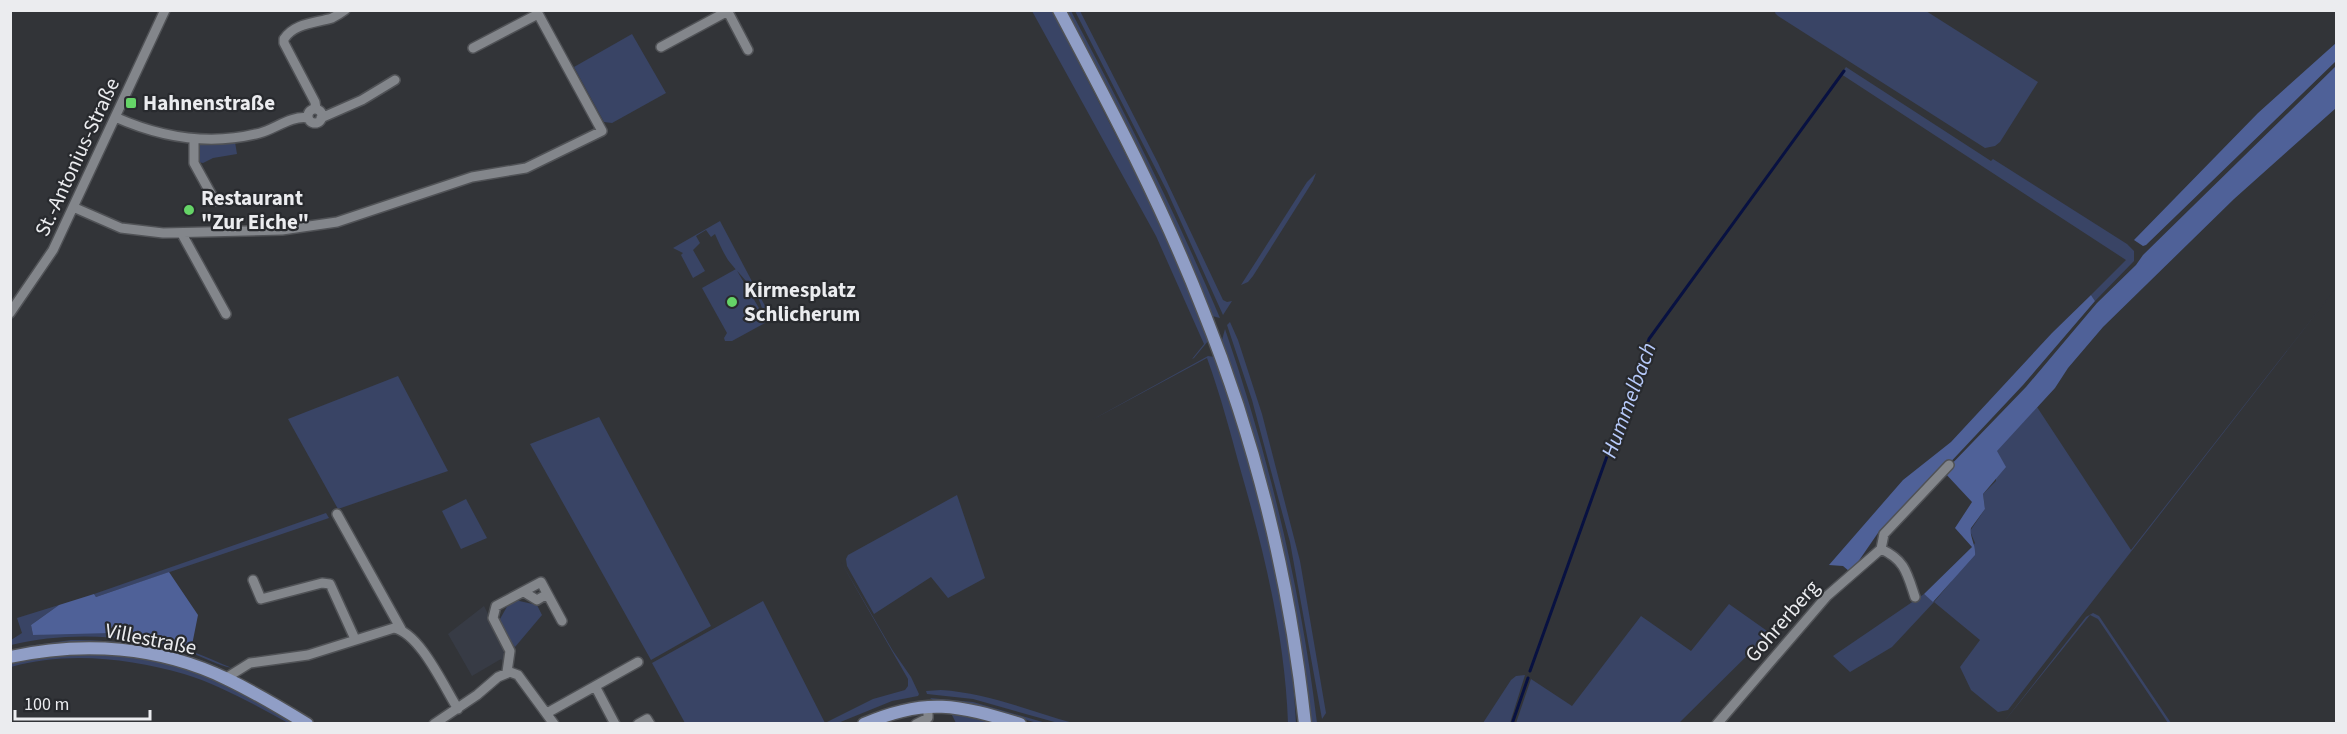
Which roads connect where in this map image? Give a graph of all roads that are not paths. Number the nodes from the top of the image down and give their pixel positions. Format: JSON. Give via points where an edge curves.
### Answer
{"nodes":[{"id":1,"x":165,"y":10,"type":"edge"},
{"id":2,"x":345,"y":10,"type":"edge"},
{"id":3,"x":1059,"y":10,"type":"edge"},
{"id":4,"x":727,"y":11,"type":"edge"},
{"id":5,"x":537,"y":12,"type":"edge"},
{"id":6,"x":661,"y":47,"type":"dead end"},
{"id":7,"x":473,"y":48,"type":"dead end"},
{"id":8,"x":748,"y":50,"type":"dead end"},
{"id":9,"x":395,"y":80,"type":"dead end"},
{"id":10,"x":316,"y":109,"type":"junction"},
{"id":11,"x":115,"y":117,"type":"junction"},
{"id":12,"x":308,"y":118,"type":"junction"},
{"id":13,"x":321,"y":118,"type":"junction"},
{"id":14,"x":194,"y":140,"type":"junction"},
{"id":15,"x":215,"y":201,"type":"dead end"},
{"id":16,"x":73,"y":207,"type":"junction"},
{"id":17,"x":182,"y":234,"type":"junction"},
{"id":18,"x":10,"y":313,"type":"edge"},
{"id":19,"x":226,"y":314,"type":"dead end"},
{"id":20,"x":1948,"y":465,"type":"dead end"},
{"id":21,"x":337,"y":514,"type":"dead end"},
{"id":22,"x":1881,"y":549,"type":"junction"},
{"id":23,"x":253,"y":580,"type":"dead end"},
{"id":24,"x":1915,"y":597,"type":"dead end"},
{"id":25,"x":562,"y":621,"type":"dead end"},
{"id":26,"x":401,"y":629,"type":"junction"},
{"id":27,"x":355,"y":639,"type":"junction"},
{"id":28,"x":10,"y":657,"type":"edge"},
{"id":29,"x":638,"y":662,"type":"dead end"},
{"id":30,"x":507,"y":672,"type":"junction"},
{"id":31,"x":226,"y":678,"type":"junction"},
{"id":32,"x":595,"y":686,"type":"junction"},
{"id":33,"x":928,"y":706,"type":"junction"},
{"id":34,"x":458,"y":709,"type":"junction"},
{"id":35,"x":547,"y":713,"type":"junction"},
{"id":36,"x":308,"y":723,"type":"edge"},
{"id":37,"x":434,"y":723,"type":"edge"},
{"id":38,"x":554,"y":723,"type":"edge"},
{"id":39,"x":615,"y":723,"type":"edge"},
{"id":40,"x":638,"y":723,"type":"edge"},
{"id":41,"x":650,"y":723,"type":"edge"},
{"id":42,"x":864,"y":723,"type":"edge"},
{"id":43,"x":916,"y":723,"type":"edge"},
{"id":44,"x":1020,"y":723,"type":"edge"},
{"id":45,"x":1305,"y":723,"type":"edge"},
{"id":46,"x":1718,"y":723,"type":"edge"}],
"edges":[{"from":1,"to":11,"type":"street","name":"St.-Antonius-Straße"},
{"from":2,"to":10,"type":"street","via":[[332,18],[314,20],[284,39]]},
{"from":3,"to":45,"type":"main road","via":[[1167,224],[1227,372],[1257,469],[1281,567]]},
{"from":4,"to":6,"type":"street"},
{"from":4,"to":8,"type":"street"},
{"from":5,"to":7,"type":"street"},
{"from":5,"to":17,"type":"street","via":[[602,131],[525,168],[471,177],[337,222],[282,230]]},
{"from":9,"to":13,"type":"street"},
{"from":10,"to":12,"type":"street","via":[[309,112]]},
{"from":10,"to":13,"type":"street"},
{"from":11,"to":14,"type":"street","via":[[147,130]]},
{"from":11,"to":16,"type":"street","name":"St.-Antonius-Straße"},
{"from":12,"to":13,"type":"street","via":[[314,123]]},
{"from":12,"to":14,"type":"street","via":[[248,136]]},
{"from":14,"to":15,"type":"street","via":[[194,164]]},
{"from":16,"to":17,"type":"street","via":[[121,228]]},
{"from":16,"to":18,"type":"street","name":"St.-Antonius-Straße","via":[[53,250]]},
{"from":17,"to":19,"type":"street"},
{"from":20,"to":22,"type":"street","name":"Gohrerberg","via":[[1884,534]]},
{"from":21,"to":26,"type":"street"},
{"from":22,"to":24,"type":"street","via":[[1905,567]]},
{"from":22,"to":46,"type":"street","name":"Gohrerberg","via":[[1827,596]]},
{"from":23,"to":27,"type":"street","via":[[261,599],[330,584]]},
{"from":25,"to":30,"type":"street","via":[[541,582],[496,606],[493,618],[511,654]]},
{"from":26,"to":27,"type":"street","via":[[388,628]]},
{"from":26,"to":34,"type":"street","via":[[420,647]]},
{"from":27,"to":31,"type":"street","via":[[309,654],[250,663]]},
{"from":28,"to":31,"type":"main road","name":"Villestraße","via":[[64,648],[106,648],[174,659]]},
{"from":29,"to":32,"type":"street"},
{"from":30,"to":34,"type":"street"},
{"from":30,"to":35,"type":"street","via":[[518,675]]},
{"from":31,"to":36,"type":"main road","name":"Villestraße"},
{"from":32,"to":35,"type":"street"},
{"from":32,"to":39,"type":"street"},
{"from":33,"to":42,"type":"main road","via":[[899,710]]},
{"from":33,"to":43,"type":"street","via":[[928,718]]},
{"from":33,"to":44,"type":"main road","via":[[965,708]]},
{"from":34,"to":37,"type":"street"},
{"from":35,"to":38,"type":"street"},
{"from":40,"to":41,"type":"street","via":[[647,719]]}]}
